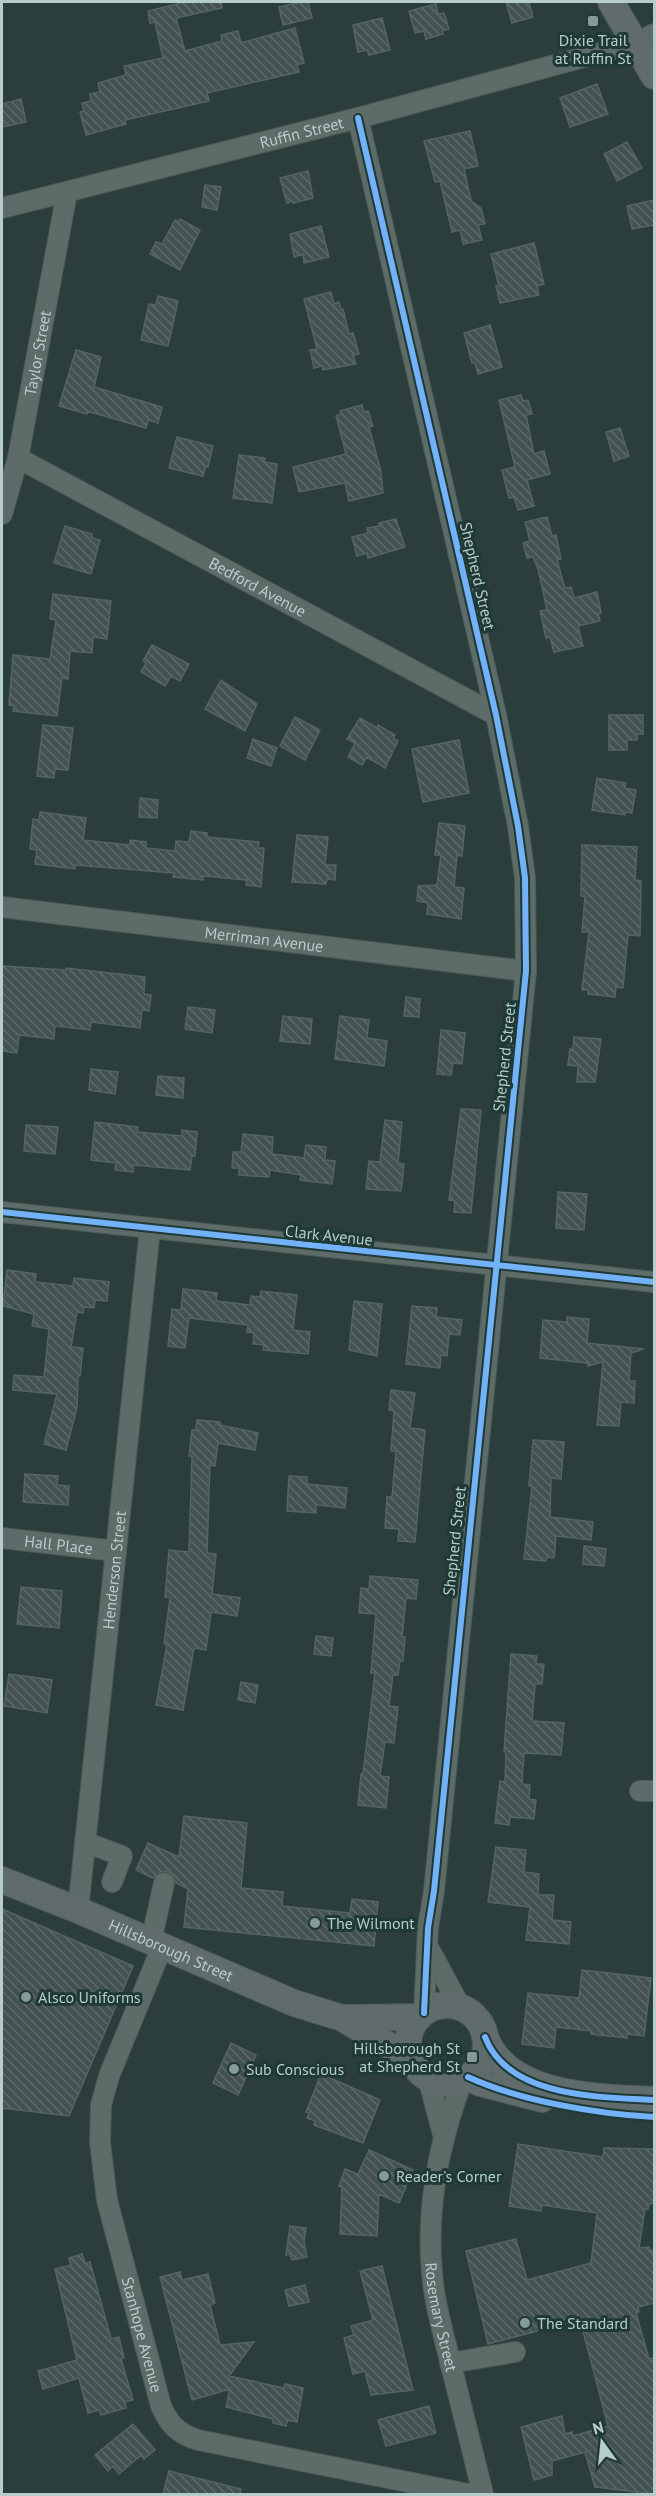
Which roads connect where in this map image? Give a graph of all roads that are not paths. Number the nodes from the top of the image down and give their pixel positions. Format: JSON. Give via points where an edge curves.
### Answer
{"nodes":[{"id":1,"x":611,"y":2,"type":"edge"},
{"id":2,"x":645,"y":38,"type":"edge"},
{"id":3,"x":654,"y":76,"type":"edge"},
{"id":4,"x":358,"y":118,"type":"junction"},
{"id":5,"x":67,"y":192,"type":"junction"},
{"id":6,"x":2,"y":208,"type":"edge"},
{"id":7,"x":18,"y":458,"type":"junction"},
{"id":8,"x":2,"y":514,"type":"edge"},
{"id":9,"x":496,"y":715,"type":"junction"},
{"id":10,"x":3,"y":903,"type":"edge"},
{"id":11,"x":526,"y":971,"type":"junction"},
{"id":12,"x":2,"y":1212,"type":"edge"},
{"id":13,"x":150,"y":1229,"type":"junction"},
{"id":14,"x":496,"y":1266,"type":"junction"},
{"id":15,"x":654,"y":1282,"type":"edge"},
{"id":16,"x":2,"y":1538,"type":"edge"},
{"id":17,"x":116,"y":1551,"type":"junction"},
{"id":18,"x":85,"y":1842,"type":"junction"},
{"id":19,"x":2,"y":1880,"type":"edge"},
{"id":20,"x":112,"y":1882,"type":"dead end"},
{"id":21,"x":164,"y":1883,"type":"dead end"},
{"id":22,"x":78,"y":1910,"type":"junction"},
{"id":23,"x":156,"y":1944,"type":"junction"},
{"id":24,"x":428,"y":1946,"type":"junction"},
{"id":25,"x":461,"y":2008,"type":"junction"},
{"id":26,"x":422,"y":2015,"type":"junction"},
{"id":27,"x":342,"y":2018,"type":"junction"},
{"id":28,"x":485,"y":2037,"type":"junction"},
{"id":29,"x":421,"y":2071,"type":"junction"},
{"id":30,"x":465,"y":2078,"type":"junction"},
{"id":31,"x":654,"y":2100,"type":"edge"},
{"id":32,"x":654,"y":2117,"type":"edge"},
{"id":33,"x":444,"y":2138,"type":"junction"},
{"id":34,"x":515,"y":2352,"type":"dead end"},
{"id":35,"x":450,"y":2362,"type":"junction"},
{"id":36,"x":468,"y":2494,"type":"edge"},
{"id":37,"x":483,"y":2494,"type":"edge"}],
"edges":[{"from":1,"to":2,"type":"main road"},
{"from":2,"to":3,"type":"main road"},
{"from":2,"to":4,"type":"street","name":"Ruffin Street"},
{"from":4,"to":5,"type":"street","name":"Ruffin Street"},
{"from":4,"to":9,"type":"street","name":"Shepherd Street"},
{"from":5,"to":6,"type":"street","name":"Ruffin Street"},
{"from":5,"to":7,"type":"street","name":"Taylor Street"},
{"from":7,"to":8,"type":"street","name":"Taylor Street"},
{"from":7,"to":9,"type":"street","name":"Bedford Avenue"},
{"from":9,"to":11,"type":"street","name":"Shepherd Street","via":[[522,857]]},
{"from":10,"to":11,"type":"street","name":"Merriman Avenue"},
{"from":11,"to":14,"type":"street","name":"Shepherd Street"},
{"from":12,"to":13,"type":"street","name":"Clark Avenue"},
{"from":13,"to":14,"type":"street","name":"Clark Avenue"},
{"from":13,"to":17,"type":"street","name":"Henderson Street"},
{"from":14,"to":15,"type":"street","name":"Clark Avenue"},
{"from":14,"to":24,"type":"street","name":"Shepherd Street"},
{"from":16,"to":17,"type":"street","name":"Hall Place"},
{"from":17,"to":18,"type":"street","name":"Henderson Street"},
{"from":18,"to":20,"type":"street","via":[[122,1856]]},
{"from":18,"to":22,"type":"street","name":"Henderson Street"},
{"from":19,"to":22,"type":"main road","name":"Hillsborough Street"},
{"from":21,"to":23,"type":"street","name":"Stanhope Avenue"},
{"from":22,"to":23,"type":"main road","name":"Hillsborough Street"},
{"from":23,"to":27,"type":"main road","name":"Hillsborough Street","via":[[294,2003]]},
{"from":23,"to":36,"type":"street","name":"Stanhope Avenue","via":[[109,2076],[101,2105],[100,2142],[107,2200],[165,2416],[177,2431],[198,2440]]},
{"from":24,"to":25,"type":"street"},
{"from":24,"to":26,"type":"street","name":"Shepherd Street"},
{"from":25,"to":26,"type":"main road","via":[[441,2006]]},
{"from":25,"to":28,"type":"main road","via":[[477,2020]]},
{"from":26,"to":27,"type":"main road","name":"Hillsborough Street"},
{"from":26,"to":29,"type":"main road","via":[[409,2036],[408,2046]]},
{"from":27,"to":29,"type":"main road","name":"Hillsborough Street","via":[[386,2043]]},
{"from":28,"to":30,"type":"main road","via":[[483,2060]]},
{"from":28,"to":31,"type":"main road","via":[[497,2059],[536,2084],[567,2092]]},
{"from":29,"to":30,"type":"main road","via":[[452,2083]]},
{"from":29,"to":33,"type":"street","name":"Rosemary Street"},
{"from":30,"to":32,"type":"main road","via":[[585,2109]]},
{"from":30,"to":33,"type":"street","name":"Rosemary Street"},
{"from":33,"to":35,"type":"street","name":"Rosemary Street","via":[[431,2247],[435,2298]]},
{"from":34,"to":35,"type":"street"},
{"from":35,"to":37,"type":"street","name":"Rosemary Street"}]}
